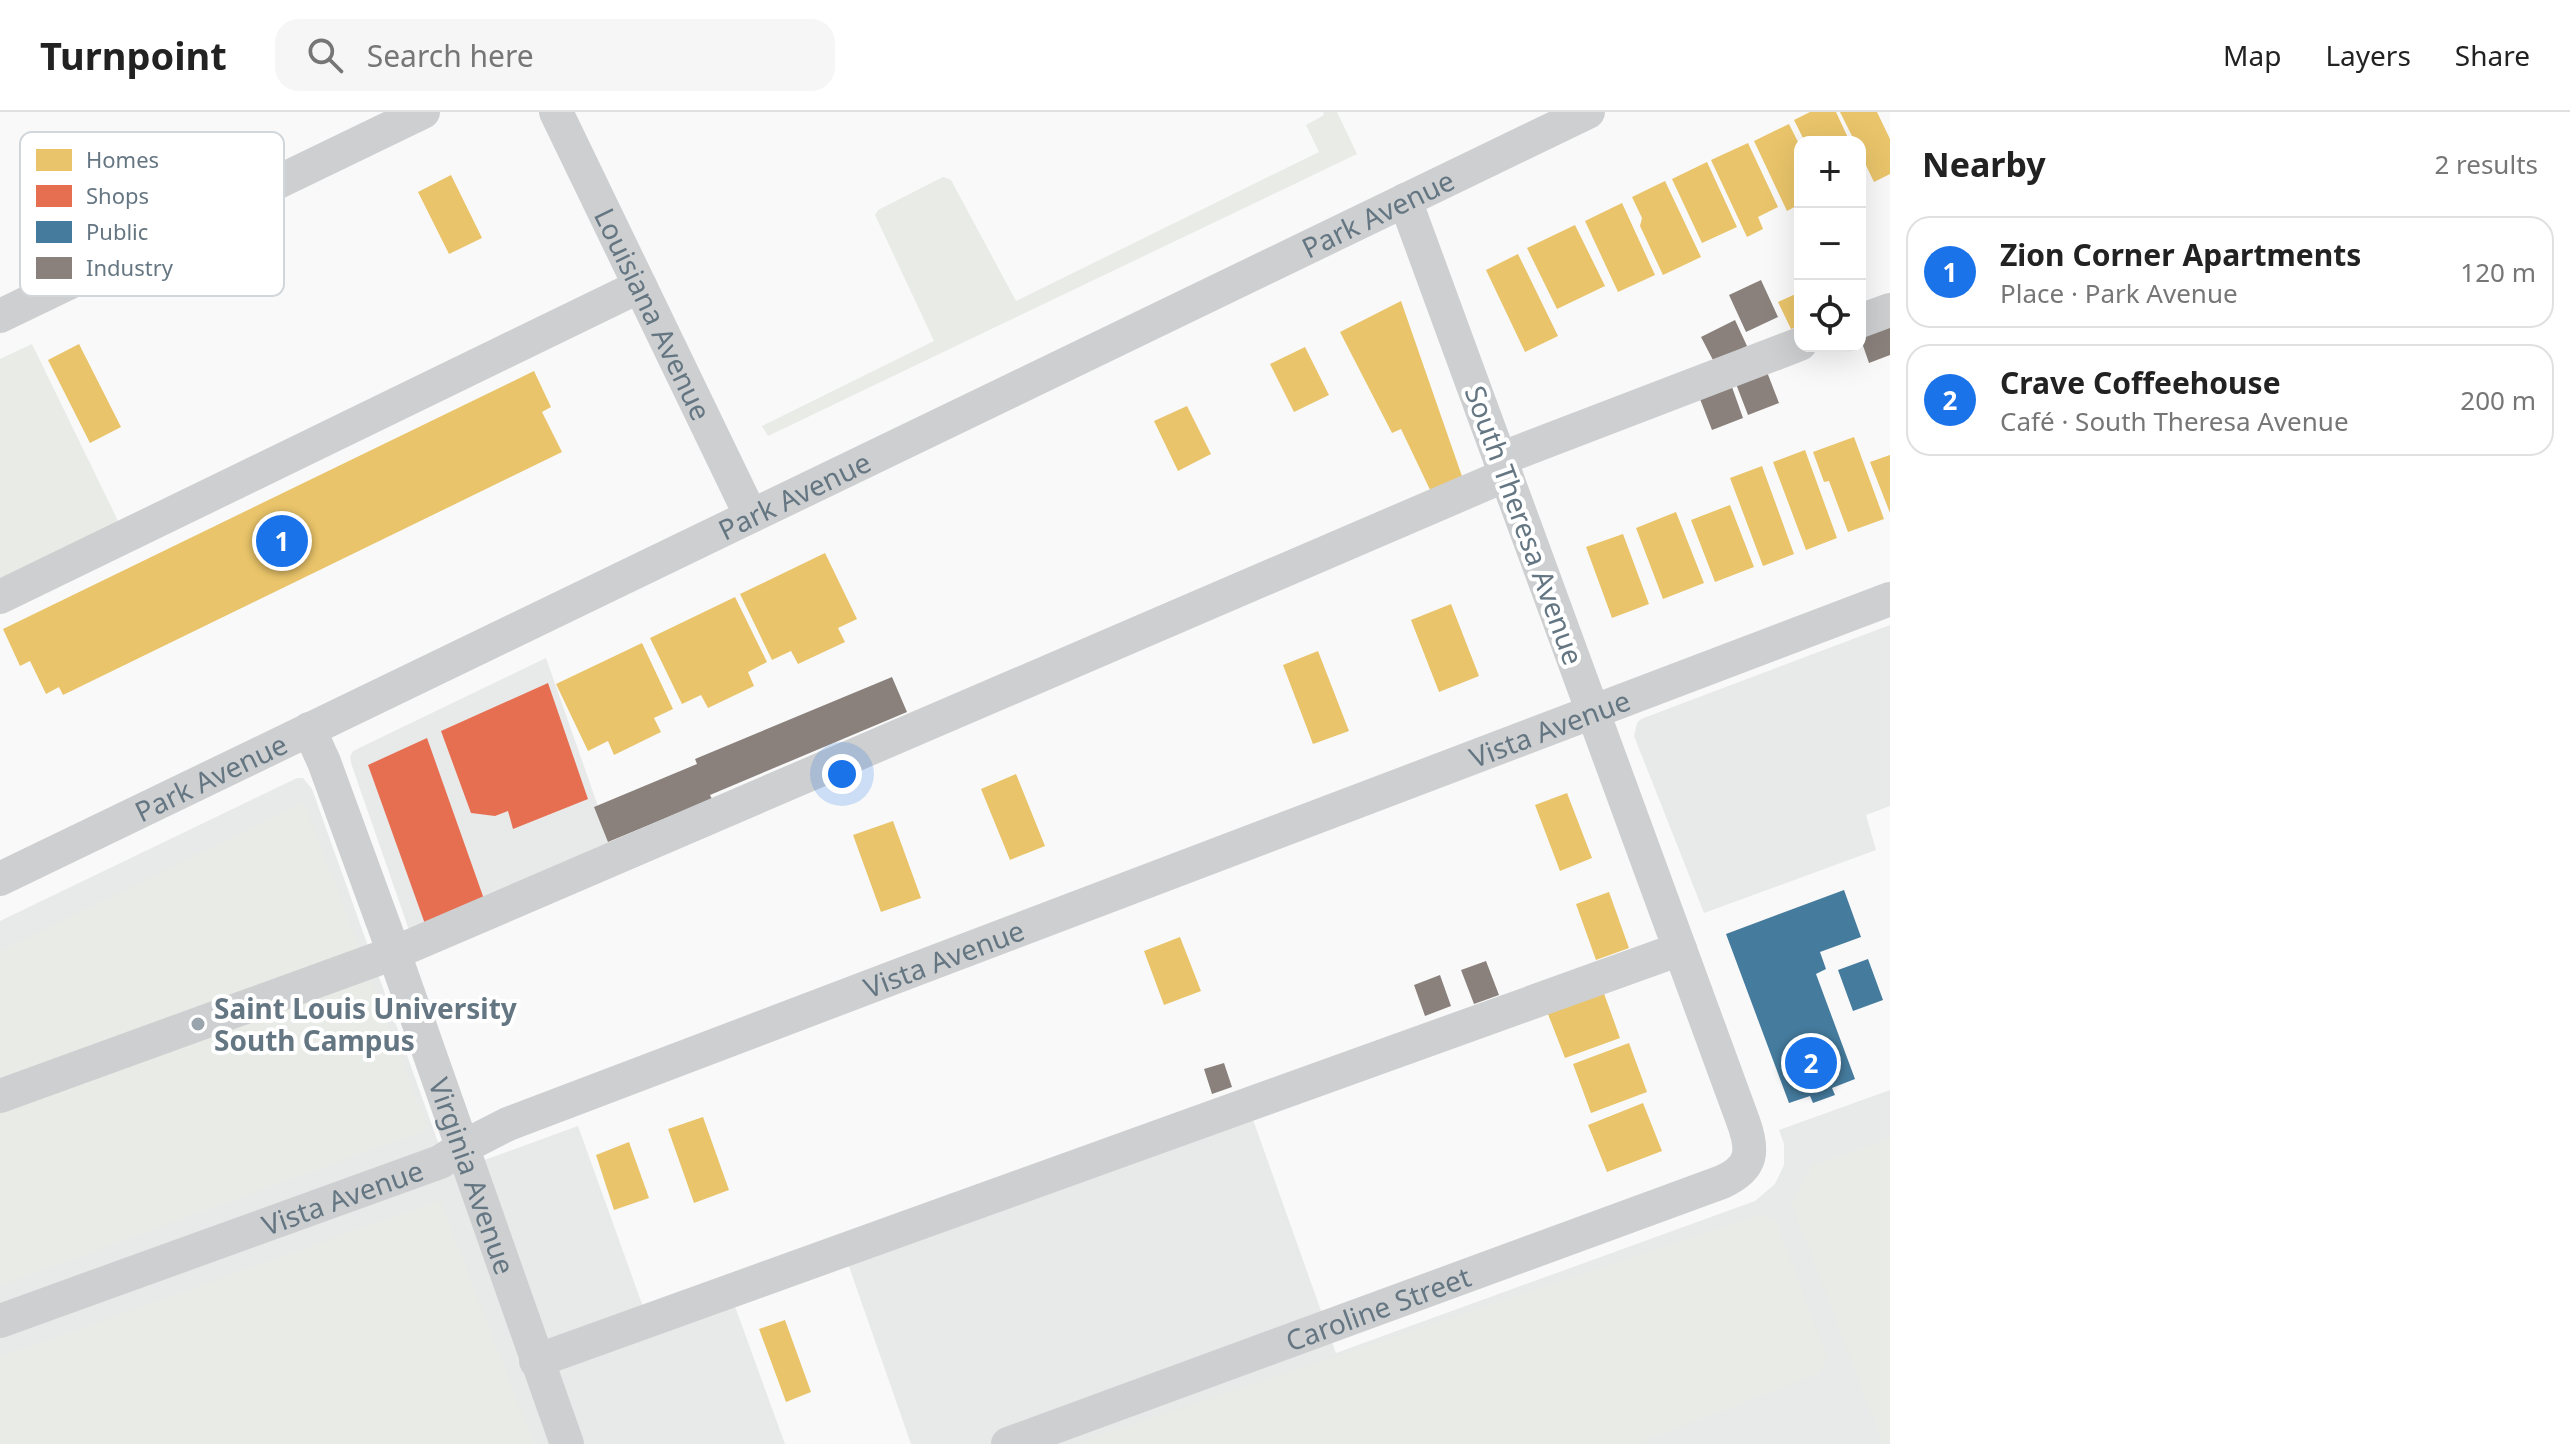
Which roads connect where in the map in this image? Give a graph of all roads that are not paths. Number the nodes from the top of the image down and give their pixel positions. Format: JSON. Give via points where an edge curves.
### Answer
{"nodes":[{"id":1,"x":423,"y":112,"type":"edge"},
{"id":2,"x":556,"y":112,"type":"edge"},
{"id":3,"x":1588,"y":112,"type":"edge"},
{"id":4,"x":284,"y":179,"type":"edge"},
{"id":5,"x":1405,"y":200,"type":"junction"},
{"id":6,"x":640,"y":286,"type":"junction"},
{"id":7,"x":41,"y":296,"type":"edge"},
{"id":8,"x":1890,"y":310,"type":"edge"},
{"id":9,"x":0,"y":316,"type":"edge"},
{"id":10,"x":1866,"y":319,"type":"edge"},
{"id":11,"x":1794,"y":346,"type":"edge"},
{"id":12,"x":1503,"y":467,"type":"junction"},
{"id":13,"x":751,"y":516,"type":"junction"},
{"id":14,"x":0,"y":597,"type":"edge"},
{"id":15,"x":1890,"y":599,"type":"edge"},
{"id":16,"x":1594,"y":714,"type":"junction"},
{"id":17,"x":309,"y":729,"type":"junction"},
{"id":18,"x":0,"y":879,"type":"edge"},
{"id":19,"x":1680,"y":949,"type":"junction"},
{"id":20,"x":394,"y":953,"type":"junction"},
{"id":21,"x":0,"y":1096,"type":"edge"},
{"id":22,"x":463,"y":1147,"type":"junction"},
{"id":23,"x":1745,"y":1165,"type":"joint"},
{"id":24,"x":0,"y":1321,"type":"edge"},
{"id":25,"x":536,"y":1361,"type":"junction"},
{"id":26,"x":567,"y":1444,"type":"edge"},
{"id":27,"x":1008,"y":1444,"type":"edge"}],
"edges":[{"from":1,"to":4,"type":"street"},
{"from":2,"to":6,"type":"street","name":"Louisiana Avenue"},
{"from":3,"to":5,"type":"street","name":"Park Avenue"},
{"from":5,"to":12,"type":"street","name":"South Theresa Avenue"},
{"from":5,"to":13,"type":"street","name":"Park Avenue"},
{"from":6,"to":13,"type":"street","name":"Louisiana Avenue"},
{"from":6,"to":14,"type":"street"},
{"from":7,"to":9,"type":"street"},
{"from":8,"to":10,"type":"street"},
{"from":11,"to":12,"type":"street"},
{"from":12,"to":16,"type":"street","name":"South Theresa Avenue"},
{"from":12,"to":20,"type":"street"},
{"from":13,"to":17,"type":"street","name":"Park Avenue"},
{"from":15,"to":16,"type":"street","name":"Vista Avenue"},
{"from":16,"to":19,"type":"street","name":"South Theresa Avenue"},
{"from":16,"to":22,"type":"street","name":"Vista Avenue","via":[[508,1124]]},
{"from":17,"to":18,"type":"street","name":"Park Avenue"},
{"from":17,"to":20,"type":"street","name":"Virginia Avenue"},
{"from":19,"to":23,"type":"street","name":"South Theresa Avenue","via":[[1748,1136]]},
{"from":19,"to":25,"type":"street"},
{"from":20,"to":21,"type":"street"},
{"from":20,"to":22,"type":"street","name":"Virginia Avenue"},
{"from":22,"to":24,"type":"street","name":"Vista Avenue","via":[[440,1162]]},
{"from":22,"to":25,"type":"street","name":"Virginia Avenue"},
{"from":23,"to":27,"type":"street","name":"Caroline Street","via":[[1722,1182]]},
{"from":25,"to":26,"type":"street","name":"Virginia Avenue"}]}
